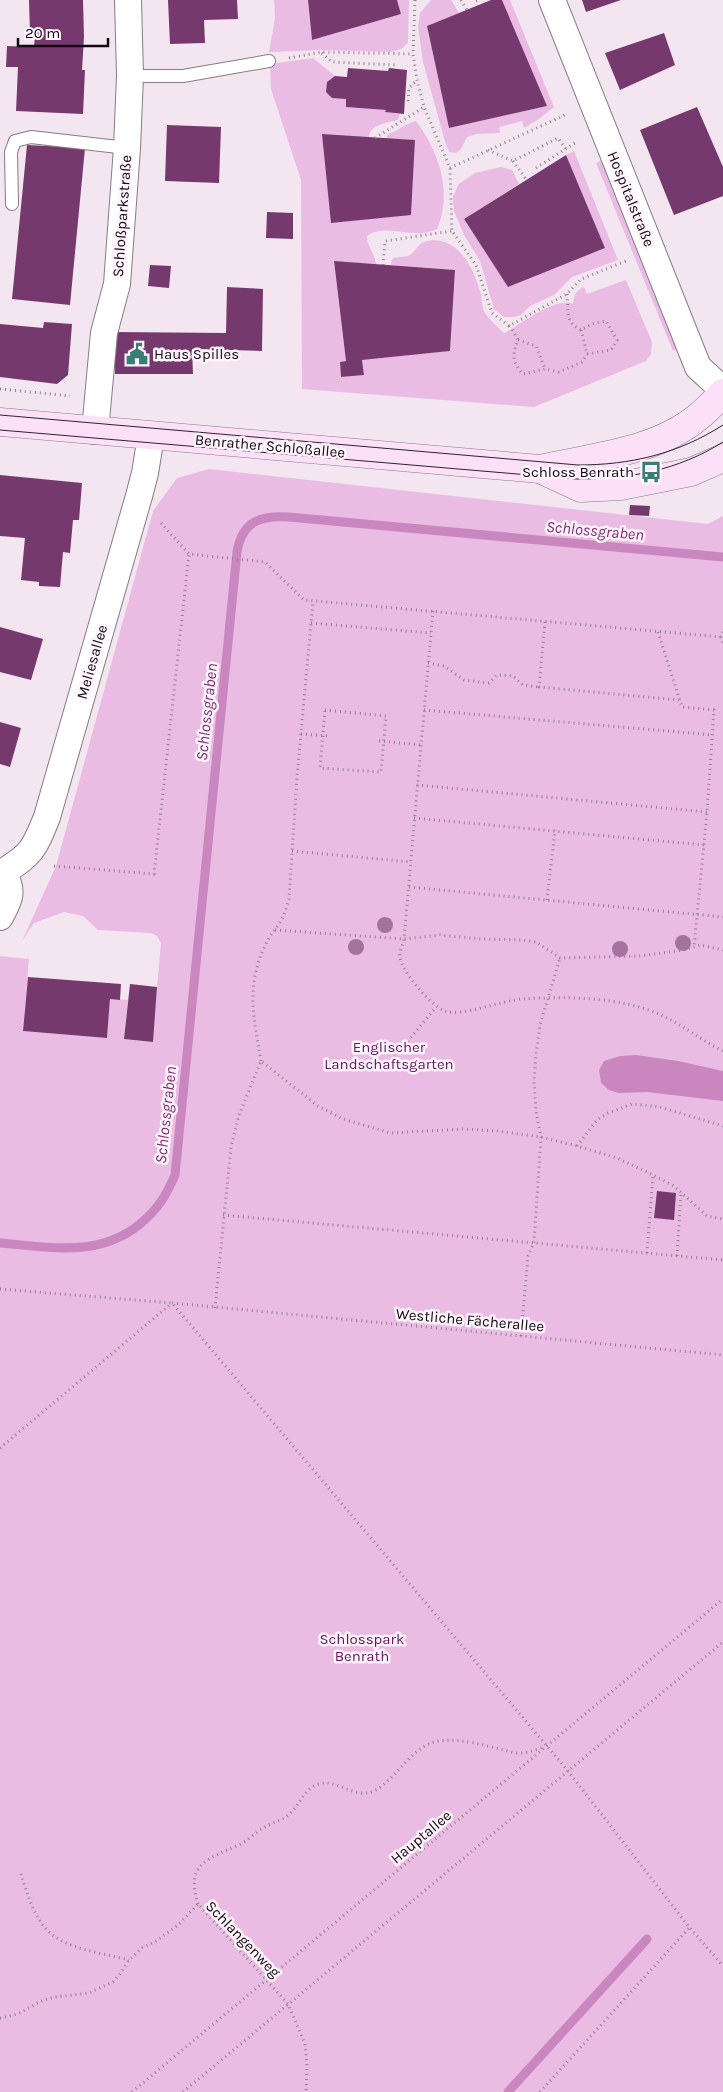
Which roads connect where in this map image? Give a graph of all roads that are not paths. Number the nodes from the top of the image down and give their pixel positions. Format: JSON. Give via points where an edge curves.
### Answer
{"nodes":[{"id":1,"x":128,"y":0,"type":"edge"},
{"id":2,"x":552,"y":0,"type":"edge"},
{"id":3,"x":269,"y":61,"type":"road end"},
{"id":4,"x":130,"y":76,"type":"junction"},
{"id":5,"x":127,"y":148,"type":"junction"},
{"id":6,"x":12,"y":204,"type":"dead end"},
{"id":7,"x":723,"y":391,"type":"edge"},
{"id":8,"x":0,"y":422,"type":"edge"},
{"id":9,"x":95,"y":431,"type":"junction"},
{"id":10,"x":151,"y":436,"type":"junction"},
{"id":11,"x":723,"y":458,"type":"edge"},
{"id":12,"x":540,"y":469,"type":"junction"},
{"id":13,"x":2,"y":872,"type":"edge"},
{"id":14,"x":0,"y":917,"type":"edge"}],
"edges":[{"from":1,"to":4,"type":"street","name":"Schloßparkstraße"},
{"from":2,"to":7,"type":"street","name":"Hospitalstraße","via":[[698,367]]},
{"from":3,"to":4,"type":"lane","via":[[183,76]]},
{"from":4,"to":5,"type":"street","name":"Schloßparkstraße"},
{"from":5,"to":6,"type":"lane","via":[[31,137],[15,140],[11,152]]},
{"from":5,"to":9,"type":"street","name":"Schloßparkstraße","via":[[117,284],[104,333]]},
{"from":7,"to":12,"type":"main road","name":"Benrather Schloßallee","via":[[698,418],[660,439],[628,450]]},
{"from":8,"to":9,"type":"main road","name":"Benrather Schloßallee"},
{"from":9,"to":10,"type":"main road","name":"Benrather Schloßallee"},
{"from":10,"to":12,"type":"main road","name":"Benrather Schloßallee"},
{"from":10,"to":13,"type":"street","name":"Meliesallee","via":[[139,496],[47,817],[34,848]]},
{"from":11,"to":12,"type":"main road","name":"Benrather Schloßallee","via":[[691,472],[622,486],[581,488]]},
{"from":13,"to":14,"type":"street","name":"Meliesallee","via":[[10,884],[10,900]]}]}
